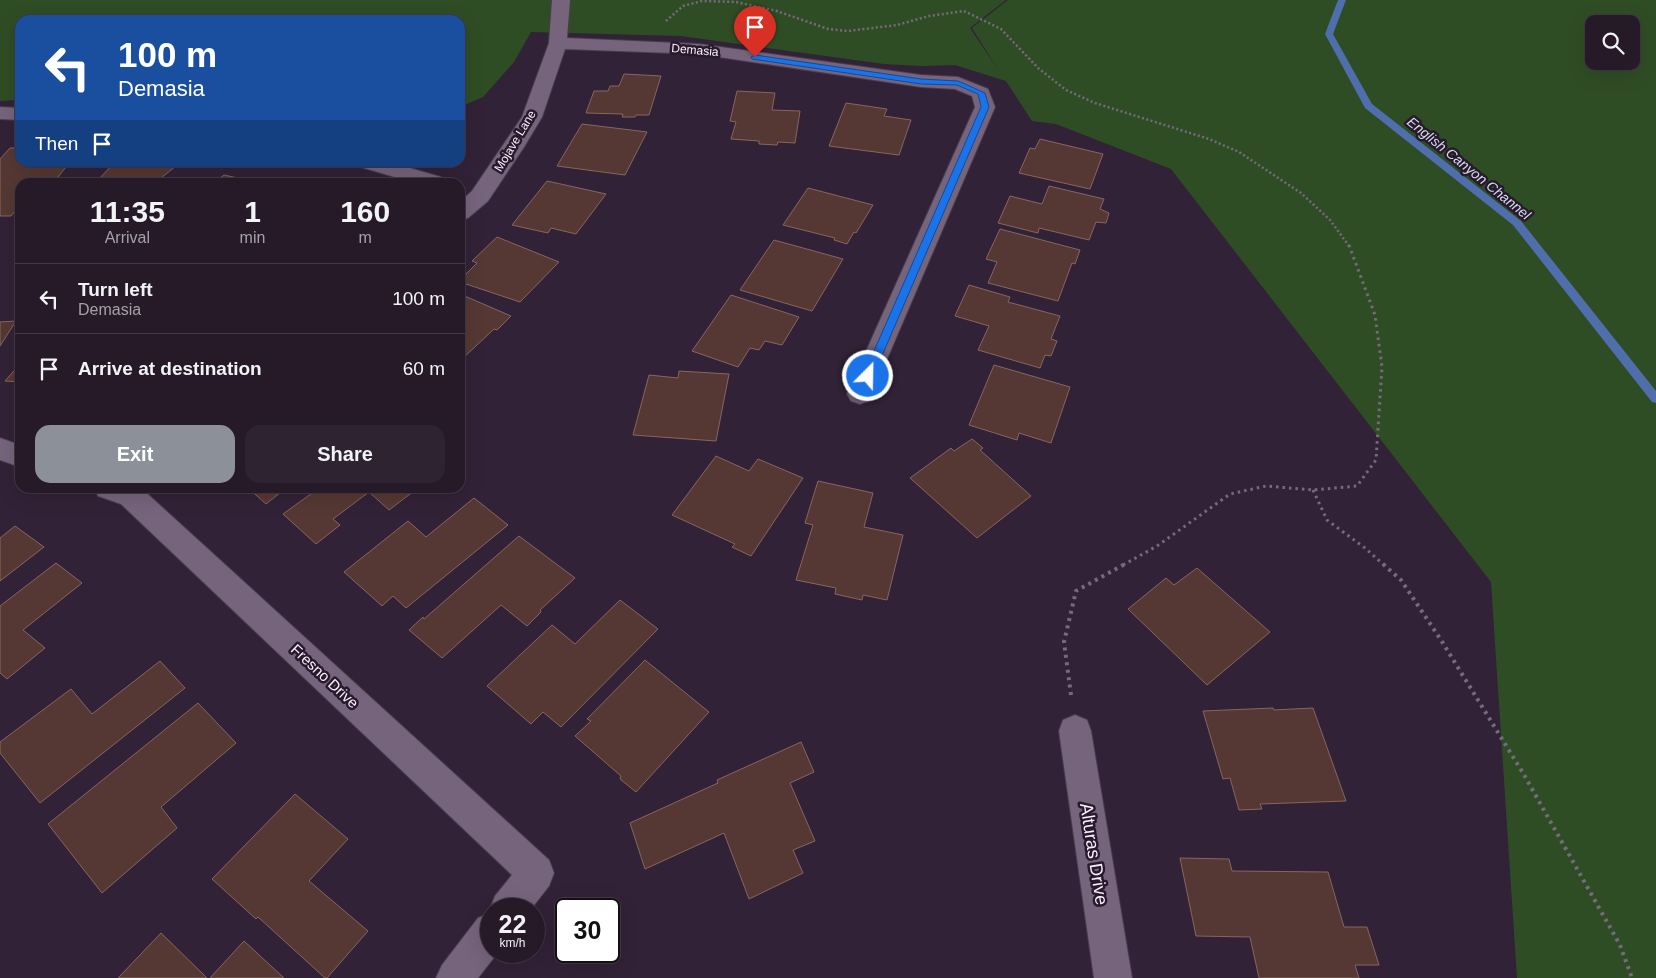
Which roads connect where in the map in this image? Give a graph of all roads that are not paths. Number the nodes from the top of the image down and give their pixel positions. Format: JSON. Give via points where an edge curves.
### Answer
{"nodes":[{"id":1,"x":561,"y":0,"type":"edge"},
{"id":2,"x":558,"y":43,"type":"junction"},
{"id":3,"x":0,"y":113,"type":"edge"},
{"id":4,"x":15,"y":114,"type":"edge"},
{"id":5,"x":382,"y":167,"type":"edge"},
{"id":6,"x":420,"y":178,"type":"edge"},
{"id":7,"x":470,"y":193,"type":"edge"},
{"id":8,"x":860,"y":394,"type":"dead end"},
{"id":9,"x":0,"y":449,"type":"edge"},
{"id":10,"x":15,"y":454,"type":"edge"},
{"id":11,"x":130,"y":493,"type":"edge"},
{"id":12,"x":1075,"y":731,"type":"road end"},
{"id":13,"x":517,"y":898,"type":"edge"},
{"id":14,"x":480,"y":945,"type":"edge"},
{"id":15,"x":455,"y":978,"type":"edge"},
{"id":16,"x":1113,"y":978,"type":"edge"}],
"edges":[{"from":1,"to":2,"type":"street","name":"Mojave Lane"},
{"from":2,"to":7,"type":"street","name":"Mojave Lane","via":[[532,117],[514,148]]},
{"from":2,"to":8,"type":"street","name":"Demasia","via":[[699,49],[921,82],[958,83],[981,93],[985,107]]},
{"from":3,"to":4,"type":"street"},
{"from":5,"to":6,"type":"street"},
{"from":9,"to":10,"type":"street"},
{"from":11,"to":13,"type":"street","name":"Fresno Drive","via":[[536,873]]},
{"from":12,"to":16,"type":"street","name":"Alturas Drive"},
{"from":14,"to":15,"type":"street"}]}
